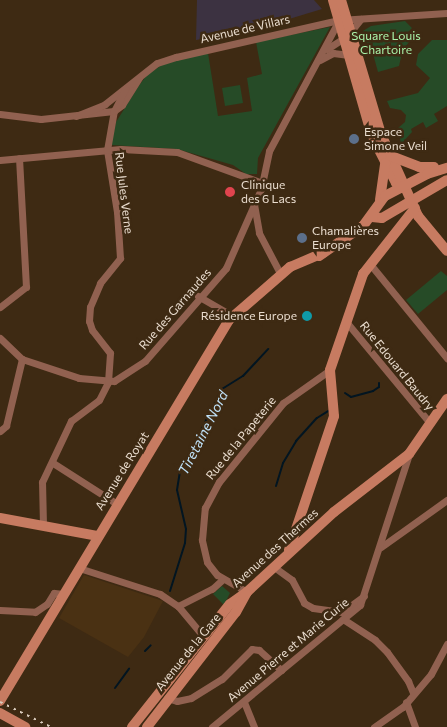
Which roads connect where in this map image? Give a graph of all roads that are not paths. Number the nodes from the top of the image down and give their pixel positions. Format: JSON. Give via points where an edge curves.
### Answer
{"nodes":[{"id":1,"x":333,"y":0,"type":"edge"},
{"id":2,"x":341,"y":0,"type":"edge"},
{"id":3,"x":447,"y":13,"type":"edge"},
{"id":4,"x":361,"y":19,"type":"junction"},
{"id":5,"x":343,"y":20,"type":"junction"},
{"id":6,"x":347,"y":34,"type":"junction"},
{"id":7,"x":325,"y":50,"type":"junction"},
{"id":8,"x":349,"y":55,"type":"junction"},
{"id":9,"x":320,"y":60,"type":"junction"},
{"id":10,"x":140,"y":76,"type":"junction"},
{"id":11,"x":125,"y":89,"type":"junction"},
{"id":12,"x":102,"y":106,"type":"junction"},
{"id":13,"x":114,"y":111,"type":"junction"},
{"id":14,"x":0,"y":114,"type":"edge"},
{"id":15,"x":76,"y":116,"type":"junction"},
{"id":16,"x":107,"y":150,"type":"junction"},
{"id":17,"x":19,"y":158,"type":"junction"},
{"id":18,"x":388,"y":159,"type":"junction"},
{"id":19,"x":0,"y":160,"type":"edge"},
{"id":20,"x":445,"y":168,"type":"edge"},
{"id":21,"x":447,"y":180,"type":"edge"},
{"id":22,"x":262,"y":183,"type":"junction"},
{"id":23,"x":404,"y":186,"type":"junction"},
{"id":24,"x":380,"y":200,"type":"junction"},
{"id":25,"x":414,"y":204,"type":"junction"},
{"id":26,"x":252,"y":217,"type":"junction"},
{"id":27,"x":372,"y":217,"type":"junction"},
{"id":28,"x":447,"y":252,"type":"edge"},
{"id":29,"x":370,"y":264,"type":"junction"},
{"id":30,"x":284,"y":273,"type":"junction"},
{"id":31,"x":198,"y":296,"type":"junction"},
{"id":32,"x":0,"y":307,"type":"edge"},
{"id":33,"x":232,"y":316,"type":"junction"},
{"id":34,"x":348,"y":324,"type":"junction"},
{"id":35,"x":0,"y":338,"type":"edge"},
{"id":36,"x":447,"y":358,"type":"edge"},
{"id":37,"x":22,"y":359,"type":"junction"},
{"id":38,"x":329,"y":375,"type":"junction"},
{"id":39,"x":108,"y":382,"type":"junction"},
{"id":40,"x":447,"y":399,"type":"edge"},
{"id":41,"x":429,"y":422,"type":"junction"},
{"id":42,"x":0,"y":431,"type":"edge"},
{"id":43,"x":409,"y":454,"type":"junction"},
{"id":44,"x":53,"y":463,"type":"junction"},
{"id":45,"x":447,"y":500,"type":"edge"},
{"id":46,"x":117,"y":504,"type":"junction"},
{"id":47,"x":0,"y":518,"type":"edge"},
{"id":48,"x":43,"y":525,"type":"junction"},
{"id":49,"x":74,"y":532,"type":"junction"},
{"id":50,"x":98,"y":536,"type":"junction"},
{"id":51,"x":300,"y":536,"type":"junction"},
{"id":52,"x":92,"y":546,"type":"junction"},
{"id":53,"x":381,"y":546,"type":"junction"},
{"id":54,"x":274,"y":567,"type":"junction"},
{"id":55,"x":79,"y":568,"type":"junction"},
{"id":56,"x":223,"y":579,"type":"junction"},
{"id":57,"x":247,"y":592,"type":"junction"},
{"id":58,"x":64,"y":594,"type":"junction"},
{"id":59,"x":364,"y":596,"type":"junction"},
{"id":60,"x":178,"y":606,"type":"junction"},
{"id":61,"x":0,"y":610,"type":"edge"},
{"id":62,"x":343,"y":619,"type":"junction"},
{"id":63,"x":204,"y":636,"type":"junction"},
{"id":64,"x":447,"y":644,"type":"edge"},
{"id":65,"x":281,"y":670,"type":"junction"},
{"id":66,"x":413,"y":693,"type":"junction"},
{"id":67,"x":167,"y":698,"type":"junction"},
{"id":68,"x":0,"y":701,"type":"edge"},
{"id":69,"x":244,"y":702,"type":"junction"},
{"id":70,"x":406,"y":702,"type":"junction"},
{"id":71,"x":0,"y":713,"type":"edge"},
{"id":72,"x":5,"y":720,"type":"edge"},
{"id":73,"x":135,"y":723,"type":"edge"},
{"id":74,"x":26,"y":727,"type":"edge"},
{"id":75,"x":147,"y":727,"type":"edge"},
{"id":76,"x":212,"y":727,"type":"edge"},
{"id":77,"x":254,"y":727,"type":"edge"},
{"id":78,"x":374,"y":727,"type":"edge"},
{"id":79,"x":415,"y":727,"type":"edge"}],
"edges":[{"from":1,"to":5,"type":"main road"},
{"from":2,"to":5,"type":"main road"},
{"from":3,"to":4,"type":"street","name":"Avenue de Villars"},
{"from":4,"to":5,"type":"street","name":"Avenue de Villars"},
{"from":4,"to":6,"type":"street"},
{"from":5,"to":6,"type":"main road"},
{"from":5,"to":7,"type":"street","name":"Rue des Garnaudes"},
{"from":5,"to":10,"type":"street","name":"Avenue de Villars","via":[[165,60]]},
{"from":6,"to":7,"type":"street"},
{"from":6,"to":8,"type":"main road"},
{"from":6,"to":18,"type":"main road"},
{"from":7,"to":9,"type":"street","name":"Rue des Garnaudes"},
{"from":8,"to":9,"type":"street","via":[[333,53]]},
{"from":8,"to":18,"type":"main road","via":[[372,136]]},
{"from":9,"to":22,"type":"street","name":"Rue des Garnaudes","via":[[269,151]]},
{"from":10,"to":11,"type":"street","name":"Avenue de Villars"},
{"from":10,"to":13,"type":"street","name":"Avenue de Villars","via":[[122,105]]},
{"from":11,"to":12,"type":"street","name":"Avenue de Villars"},
{"from":11,"to":13,"type":"street"},
{"from":12,"to":13,"type":"street"},
{"from":12,"to":15,"type":"street","name":"Avenue de Villars"},
{"from":13,"to":15,"type":"street","name":"Avenue de Villars"},
{"from":13,"to":16,"type":"street","name":"Rue Jules Verne"},
{"from":14,"to":15,"type":"street","name":"Avenue de Villars","via":[[41,119]]},
{"from":16,"to":17,"type":"street"},
{"from":16,"to":22,"type":"street","via":[[177,152]]},
{"from":16,"to":39,"type":"street","name":"Rue Jules Verne","via":[[117,212],[120,258],[100,283],[90,307],[89,321],[110,353]]},
{"from":17,"to":19,"type":"street"},
{"from":17,"to":32,"type":"street","via":[[26,288]]},
{"from":18,"to":20,"type":"main road","via":[[418,167]]},
{"from":18,"to":23,"type":"main road"},
{"from":18,"to":24,"type":"main road","name":"Avenue de Royat"},
{"from":20,"to":23,"type":"main road"},
{"from":21,"to":25,"type":"main road","name":"Avenue de Royat"},
{"from":22,"to":26,"type":"street","name":"Rue des Garnaudes"},
{"from":23,"to":24,"type":"main road"},
{"from":23,"to":25,"type":"main road"},
{"from":24,"to":27,"type":"main road","name":"Avenue de Royat"},
{"from":25,"to":27,"type":"main road","name":"Avenue de Royat","via":[[382,218]]},
{"from":25,"to":28,"type":"main road"},
{"from":25,"to":29,"type":"main road"},
{"from":26,"to":30,"type":"street"},
{"from":26,"to":31,"type":"street","name":"Rue des Garnaudes","via":[[226,268]]},
{"from":27,"to":30,"type":"main road","name":"Avenue de Royat","via":[[302,267]]},
{"from":29,"to":34,"type":"main road","via":[[363,274]]},
{"from":29,"to":36,"type":"street"},
{"from":30,"to":33,"type":"main road","name":"Avenue de Royat"},
{"from":31,"to":33,"type":"street"},
{"from":31,"to":39,"type":"street","name":"Rue des Garnaudes","via":[[145,361],[120,379]]},
{"from":33,"to":46,"type":"main road","name":"Avenue de Royat"},
{"from":34,"to":38,"type":"main road"},
{"from":34,"to":41,"type":"street","name":"Rue Edouard Baudry"},
{"from":35,"to":37,"type":"street"},
{"from":37,"to":39,"type":"street","via":[[79,378]]},
{"from":37,"to":42,"type":"street","via":[[6,426]]},
{"from":38,"to":51,"type":"main road","via":[[334,416],[308,489]]},
{"from":38,"to":56,"type":"street","name":"Rue de la Papeterie","via":[[315,379],[282,403],[208,500],[202,520],[204,554],[210,567]]},
{"from":39,"to":44,"type":"street","via":[[99,400],[71,422]]},
{"from":40,"to":41,"type":"main road","name":"Avenue des Thermes"},
{"from":41,"to":43,"type":"main road","name":"Avenue des Thermes"},
{"from":43,"to":51,"type":"main road","name":"Avenue des Thermes"},
{"from":43,"to":53,"type":"street","name":"Avenue Pierre et Marie Curie"},
{"from":44,"to":46,"type":"street"},
{"from":44,"to":48,"type":"street","via":[[40,491]]},
{"from":45,"to":53,"type":"street"},
{"from":46,"to":50,"type":"main road","name":"Avenue de Royat"},
{"from":47,"to":48,"type":"main road"},
{"from":48,"to":49,"type":"main road"},
{"from":49,"to":50,"type":"main road"},
{"from":49,"to":52,"type":"main road"},
{"from":50,"to":52,"type":"main road","name":"Avenue de Royat"},
{"from":51,"to":54,"type":"main road","name":"Avenue des Thermes"},
{"from":52,"to":55,"type":"main road","name":"Avenue de Royat"},
{"from":53,"to":59,"type":"street","name":"Avenue Pierre et Marie Curie"},
{"from":54,"to":57,"type":"main road","name":"Avenue des Thermes"},
{"from":54,"to":59,"type":"street","via":[[292,580],[304,602],[313,608],[342,612]]},
{"from":55,"to":58,"type":"main road","name":"Avenue de Royat"},
{"from":55,"to":60,"type":"street","via":[[146,588]]},
{"from":56,"to":57,"type":"street","name":"Rue de la Papeterie"},
{"from":56,"to":60,"type":"street"},
{"from":57,"to":63,"type":"main road","name":"Avenue des Thermes","via":[[230,604]]},
{"from":57,"to":67,"type":"main road","name":"Avenue de la Gare","via":[[236,612]]},
{"from":58,"to":61,"type":"street","via":[[54,594],[35,612]]},
{"from":58,"to":68,"type":"main road","name":"Avenue de Royat"},
{"from":59,"to":62,"type":"street","name":"Avenue Pierre et Marie Curie","via":[[360,605]]},
{"from":60,"to":63,"type":"street"},
{"from":62,"to":65,"type":"street","name":"Avenue Pierre et Marie Curie"},
{"from":62,"to":66,"type":"street","via":[[387,652]]},
{"from":63,"to":73,"type":"main road","name":"Avenue des Thermes"},
{"from":64,"to":66,"type":"street","via":[[431,674]]},
{"from":65,"to":67,"type":"street","via":[[259,650],[252,649],[222,679],[191,698]]},
{"from":65,"to":69,"type":"street","name":"Avenue Pierre et Marie Curie"},
{"from":66,"to":70,"type":"street"},
{"from":67,"to":75,"type":"main road","name":"Avenue de la Gare"},
{"from":69,"to":76,"type":"street","name":"Avenue Pierre et Marie Curie"},
{"from":69,"to":77,"type":"street"},
{"from":70,"to":78,"type":"street","via":[[401,710]]},
{"from":70,"to":79,"type":"street"},
{"from":71,"to":72,"type":"main road"},
{"from":72,"to":74,"type":"main road"}]}
